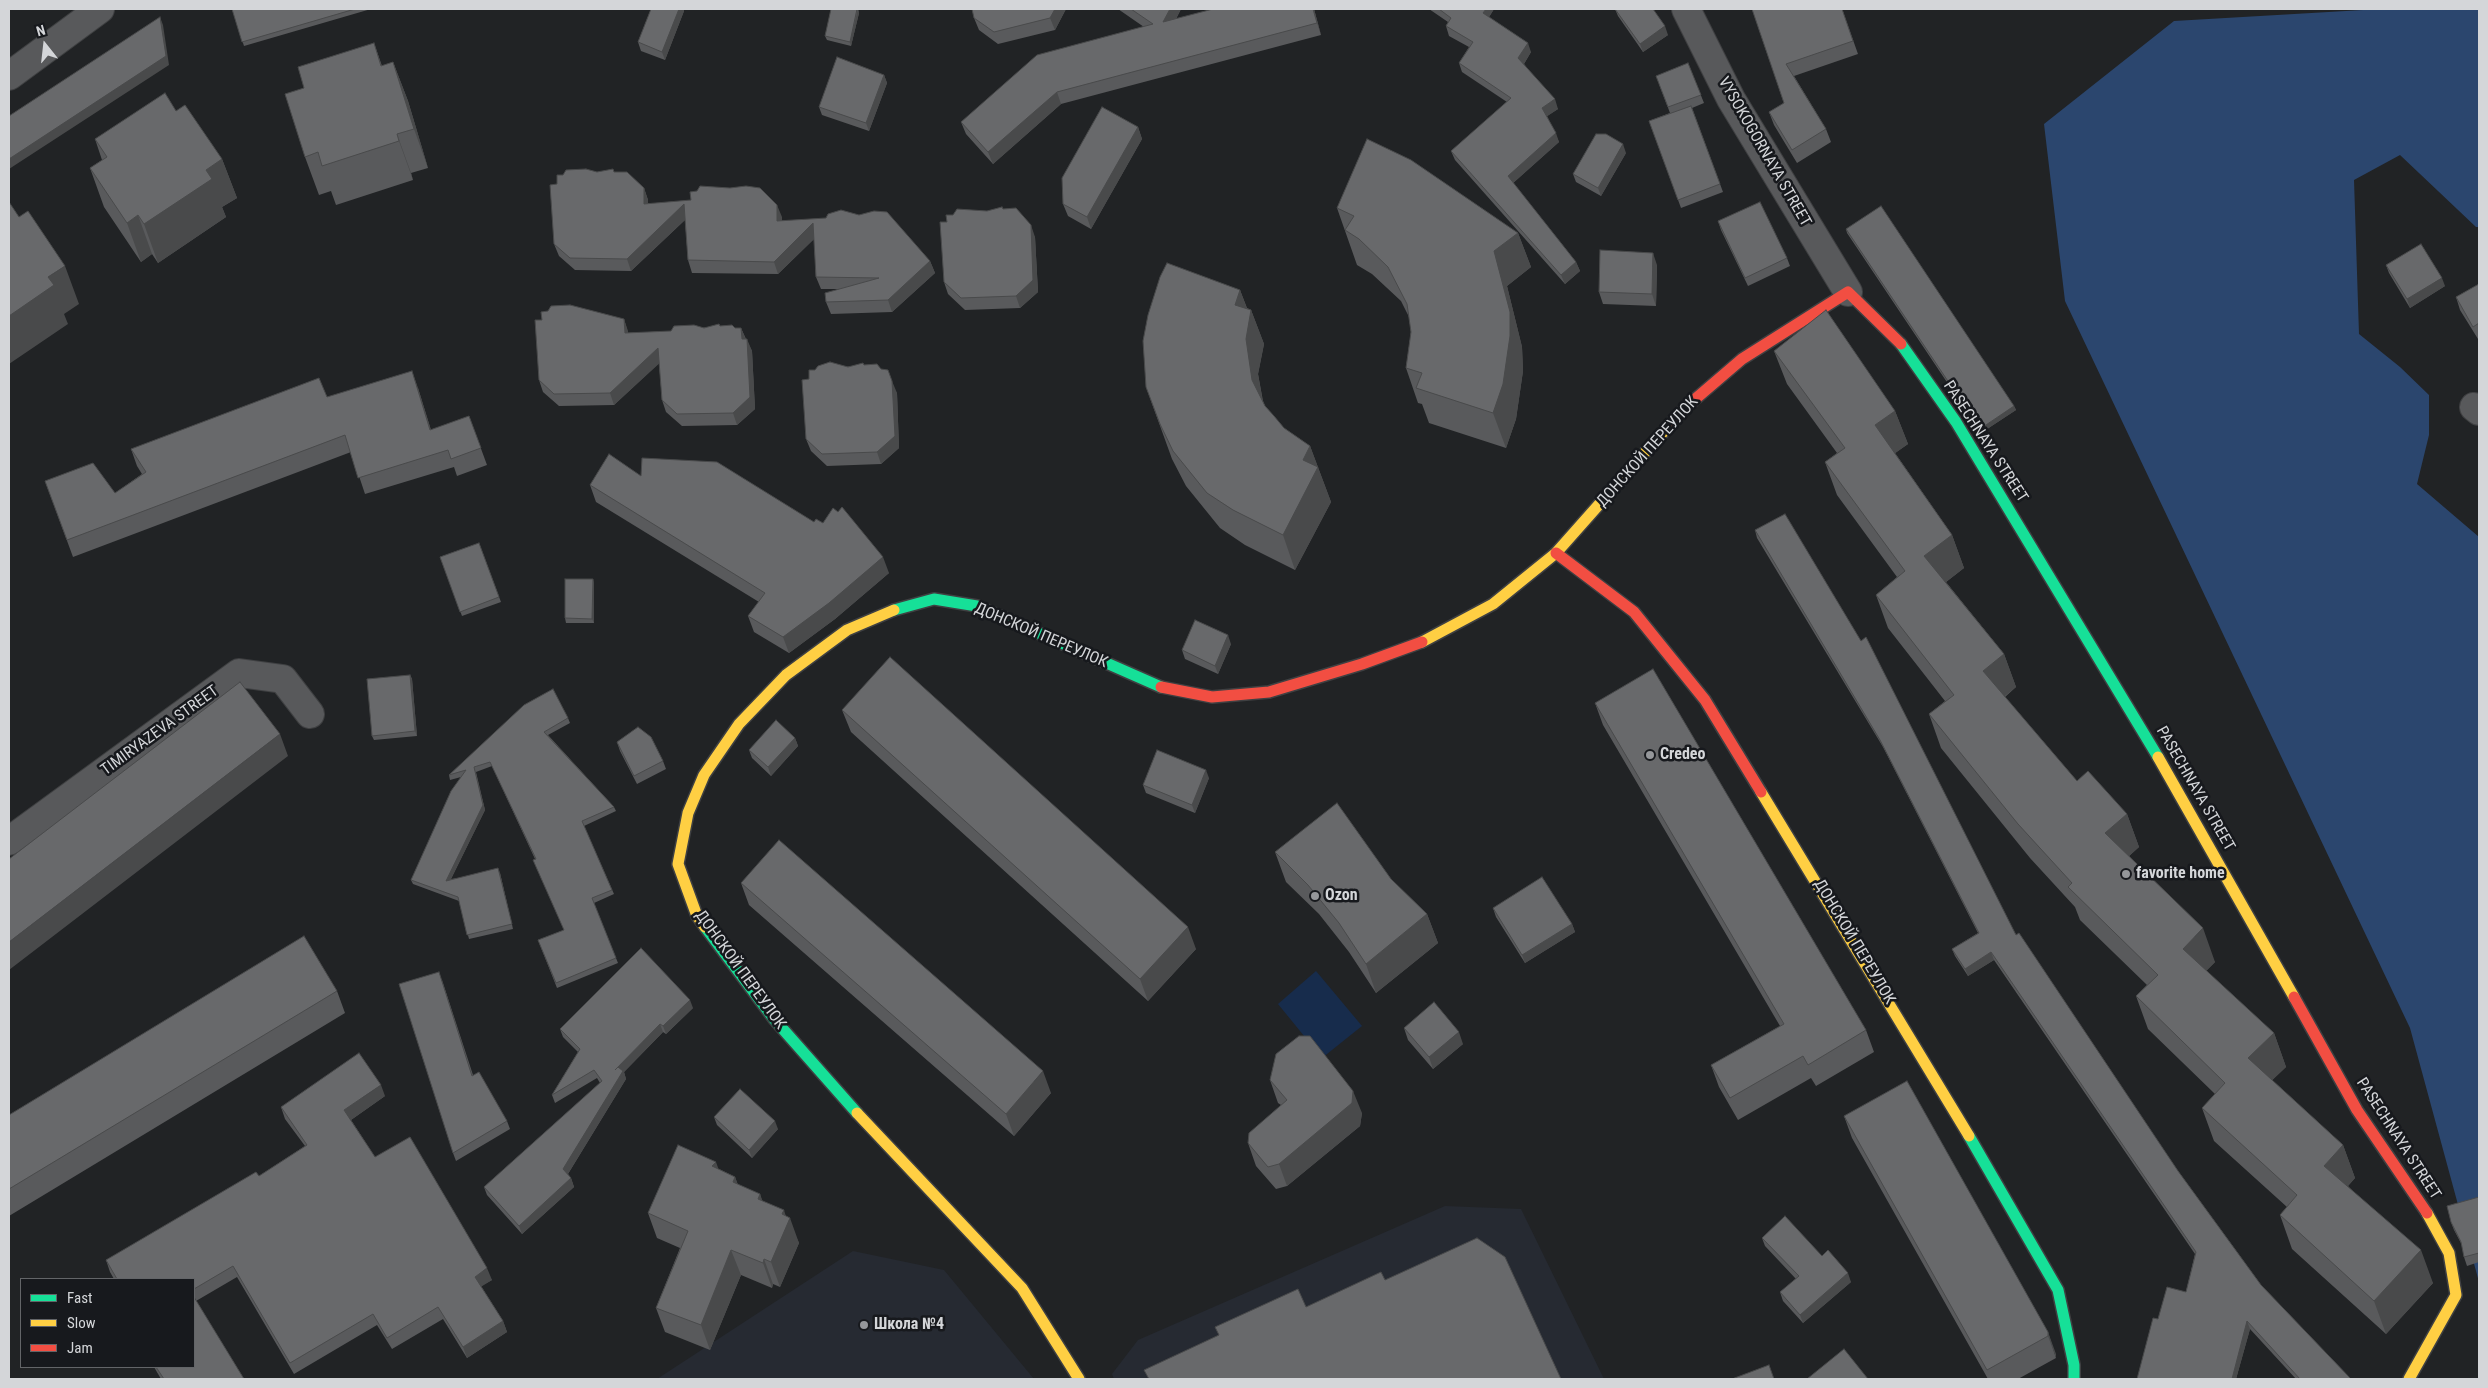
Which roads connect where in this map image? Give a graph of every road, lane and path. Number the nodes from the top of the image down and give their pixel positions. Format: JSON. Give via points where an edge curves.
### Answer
{"nodes":[{"id":1,"x":100,"y":9,"type":"edge"},
{"id":2,"x":1686,"y":9,"type":"edge"},
{"id":3,"x":9,"y":76,"type":"edge"},
{"id":4,"x":1848,"y":292,"type":"junction"},
{"id":5,"x":1556,"y":553,"type":"junction"},
{"id":6,"x":310,"y":714,"type":"dead end"},
{"id":7,"x":9,"y":841,"type":"edge"},
{"id":8,"x":1079,"y":1379,"type":"edge"},
{"id":9,"x":2074,"y":1379,"type":"edge"},
{"id":10,"x":2409,"y":1379,"type":"edge"}],
"edges":[{"from":1,"to":3,"type":"street"},
{"from":2,"to":4,"type":"street","name":"VYSOKOGORNAYA STREET","via":[[1731,99]]},
{"from":4,"to":5,"type":"street","name":"ДОНСКОЙ ПЕРЕУЛОК","via":[[1742,359],[1686,407]]},
{"from":4,"to":10,"type":"street","name":"PASECHNAYA STREET","via":[[1898,340],[1956,422],[2109,674],[2357,1110],[2424,1208],[2449,1253],[2456,1295]]},
{"from":5,"to":8,"type":"street","name":"ДОНСКОЙ ПЕРЕУЛОК","via":[[1493,604],[1429,640],[1269,692],[1212,697],[1162,688],[977,606],[934,599],[898,608],[847,630],[786,675],[738,724],[704,775],[688,812],[678,864],[697,916],[774,1020],[873,1132],[1022,1288]]},
{"from":5,"to":9,"type":"street","name":"ДОНСКОЙ ПЕРЕУЛОК","via":[[1634,612],[1705,700],[1951,1104],[2058,1290]]},
{"from":6,"to":7,"type":"street","name":"TIMIRYAZEVA STREET","via":[[283,679],[239,673]]}]}
